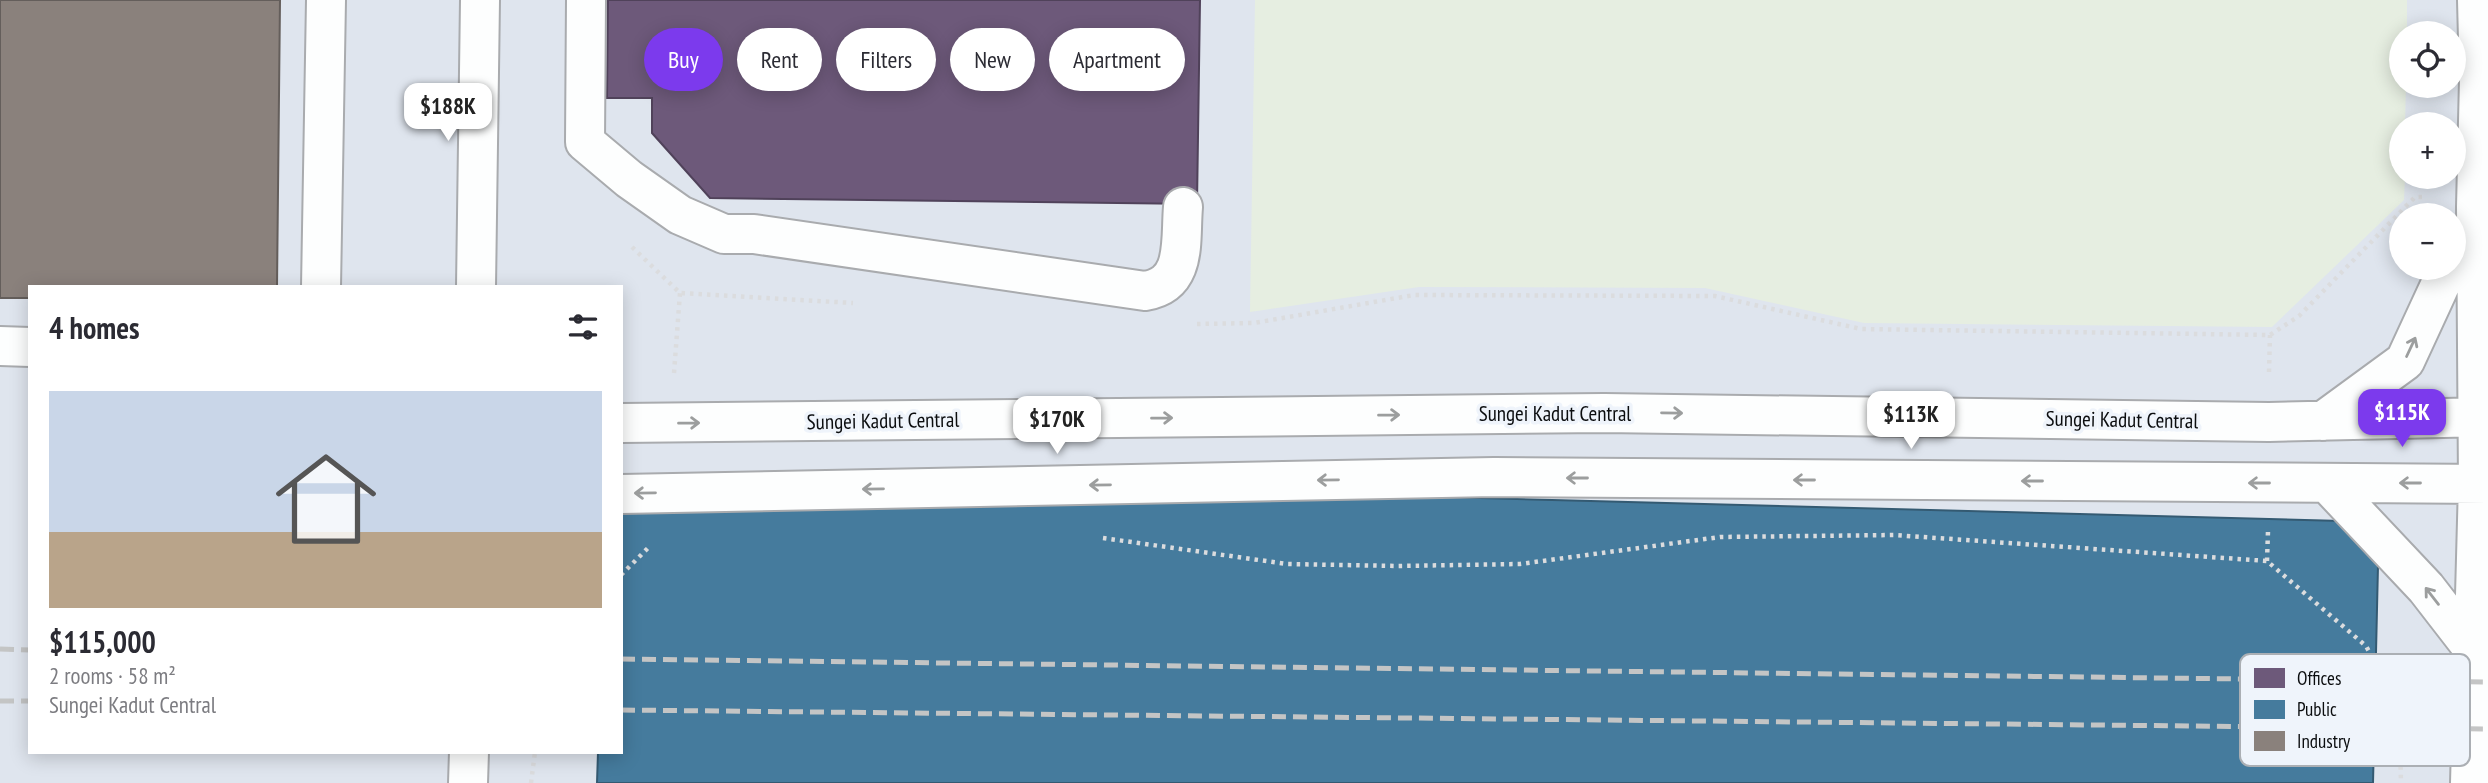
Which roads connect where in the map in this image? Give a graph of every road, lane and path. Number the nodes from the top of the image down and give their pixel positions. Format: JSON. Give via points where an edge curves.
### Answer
{"nodes":[{"id":1,"x":326,"y":0,"type":"edge"},
{"id":2,"x":480,"y":0,"type":"edge"},
{"id":3,"x":586,"y":0,"type":"edge"},
{"id":4,"x":2477,"y":0,"type":"edge"},
{"id":5,"x":1183,"y":207,"type":"dead end"},
{"id":6,"x":2480,"y":210,"type":"edge"},
{"id":7,"x":2466,"y":234,"type":"edge"},
{"id":8,"x":630,"y":245,"type":"dead end"},
{"id":9,"x":2442,"y":280,"type":"edge"},
{"id":10,"x":321,"y":285,"type":"edge"},
{"id":11,"x":476,"y":285,"type":"edge"},
{"id":12,"x":680,"y":293,"type":"junction"},
{"id":13,"x":858,"y":303,"type":"dead end"},
{"id":14,"x":1185,"y":324,"type":"dead end"},
{"id":15,"x":0,"y":346,"type":"edge"},
{"id":16,"x":28,"y":347,"type":"edge"},
{"id":17,"x":2483,"y":417,"type":"edge"},
{"id":18,"x":2323,"y":421,"type":"junction"},
{"id":19,"x":623,"y":423,"type":"edge"},
{"id":20,"x":671,"y":424,"type":"junction"},
{"id":21,"x":2328,"y":484,"type":"junction"},
{"id":22,"x":2483,"y":484,"type":"edge"},
{"id":23,"x":623,"y":494,"type":"edge"},
{"id":24,"x":1096,"y":537,"type":"dead end"},
{"id":25,"x":653,"y":542,"type":"dead end"},
{"id":26,"x":623,"y":573,"type":"edge"},
{"id":27,"x":2481,"y":641,"type":"edge"},
{"id":28,"x":2370,"y":654,"type":"edge"},
{"id":29,"x":469,"y":754,"type":"edge"},
{"id":30,"x":535,"y":754,"type":"edge"},
{"id":31,"x":468,"y":783,"type":"edge"},
{"id":32,"x":531,"y":783,"type":"edge"},
{"id":33,"x":2470,"y":783,"type":"edge"}],
"edges":[{"from":1,"to":10,"type":"street"},
{"from":2,"to":11,"type":"street"},
{"from":3,"to":5,"type":"street","via":[[585,142],[680,215],[724,234],[754,234],[1145,290],[1169,281],[1178,265]]},
{"from":4,"to":6,"type":"street"},
{"from":6,"to":7,"type":"street"},
{"from":6,"to":14,"type":"path","via":[[2415,197],[2299,316],[2270,335],[1861,328],[1715,296],[1414,295],[1254,323]]},
{"from":6,"to":17,"type":"street"},
{"from":8,"to":12,"type":"path"},
{"from":18,"to":9,"type":"street","one_way":true,"via":[[2405,361]]},
{"from":12,"to":13,"type":"path"},
{"from":12,"to":20,"type":"path"},
{"from":15,"to":16,"type":"street"},
{"from":17,"to":18,"type":"street","name":"Sungei Kadut Central"},
{"from":17,"to":22,"type":"street"},
{"from":20,"to":18,"type":"street","name":"Sungei Kadut Central","one_way":true,"via":[[1604,412]]},
{"from":19,"to":20,"type":"street","name":"Sungei Kadut Central"},
{"from":22,"to":21,"type":"street","one_way":true},
{"from":21,"to":23,"type":"street","one_way":true,"via":[[1494,477]]},
{"from":27,"to":21,"type":"street","one_way":true},
{"from":22,"to":27,"type":"street"},
{"from":24,"to":28,"type":"path","via":[[1287,564],[1520,564],[1720,537],[1894,535],[2267,561]]},
{"from":25,"to":26,"type":"path"},
{"from":27,"to":33,"type":"street"},
{"from":29,"to":31,"type":"street"},
{"from":30,"to":32,"type":"path"}]}
